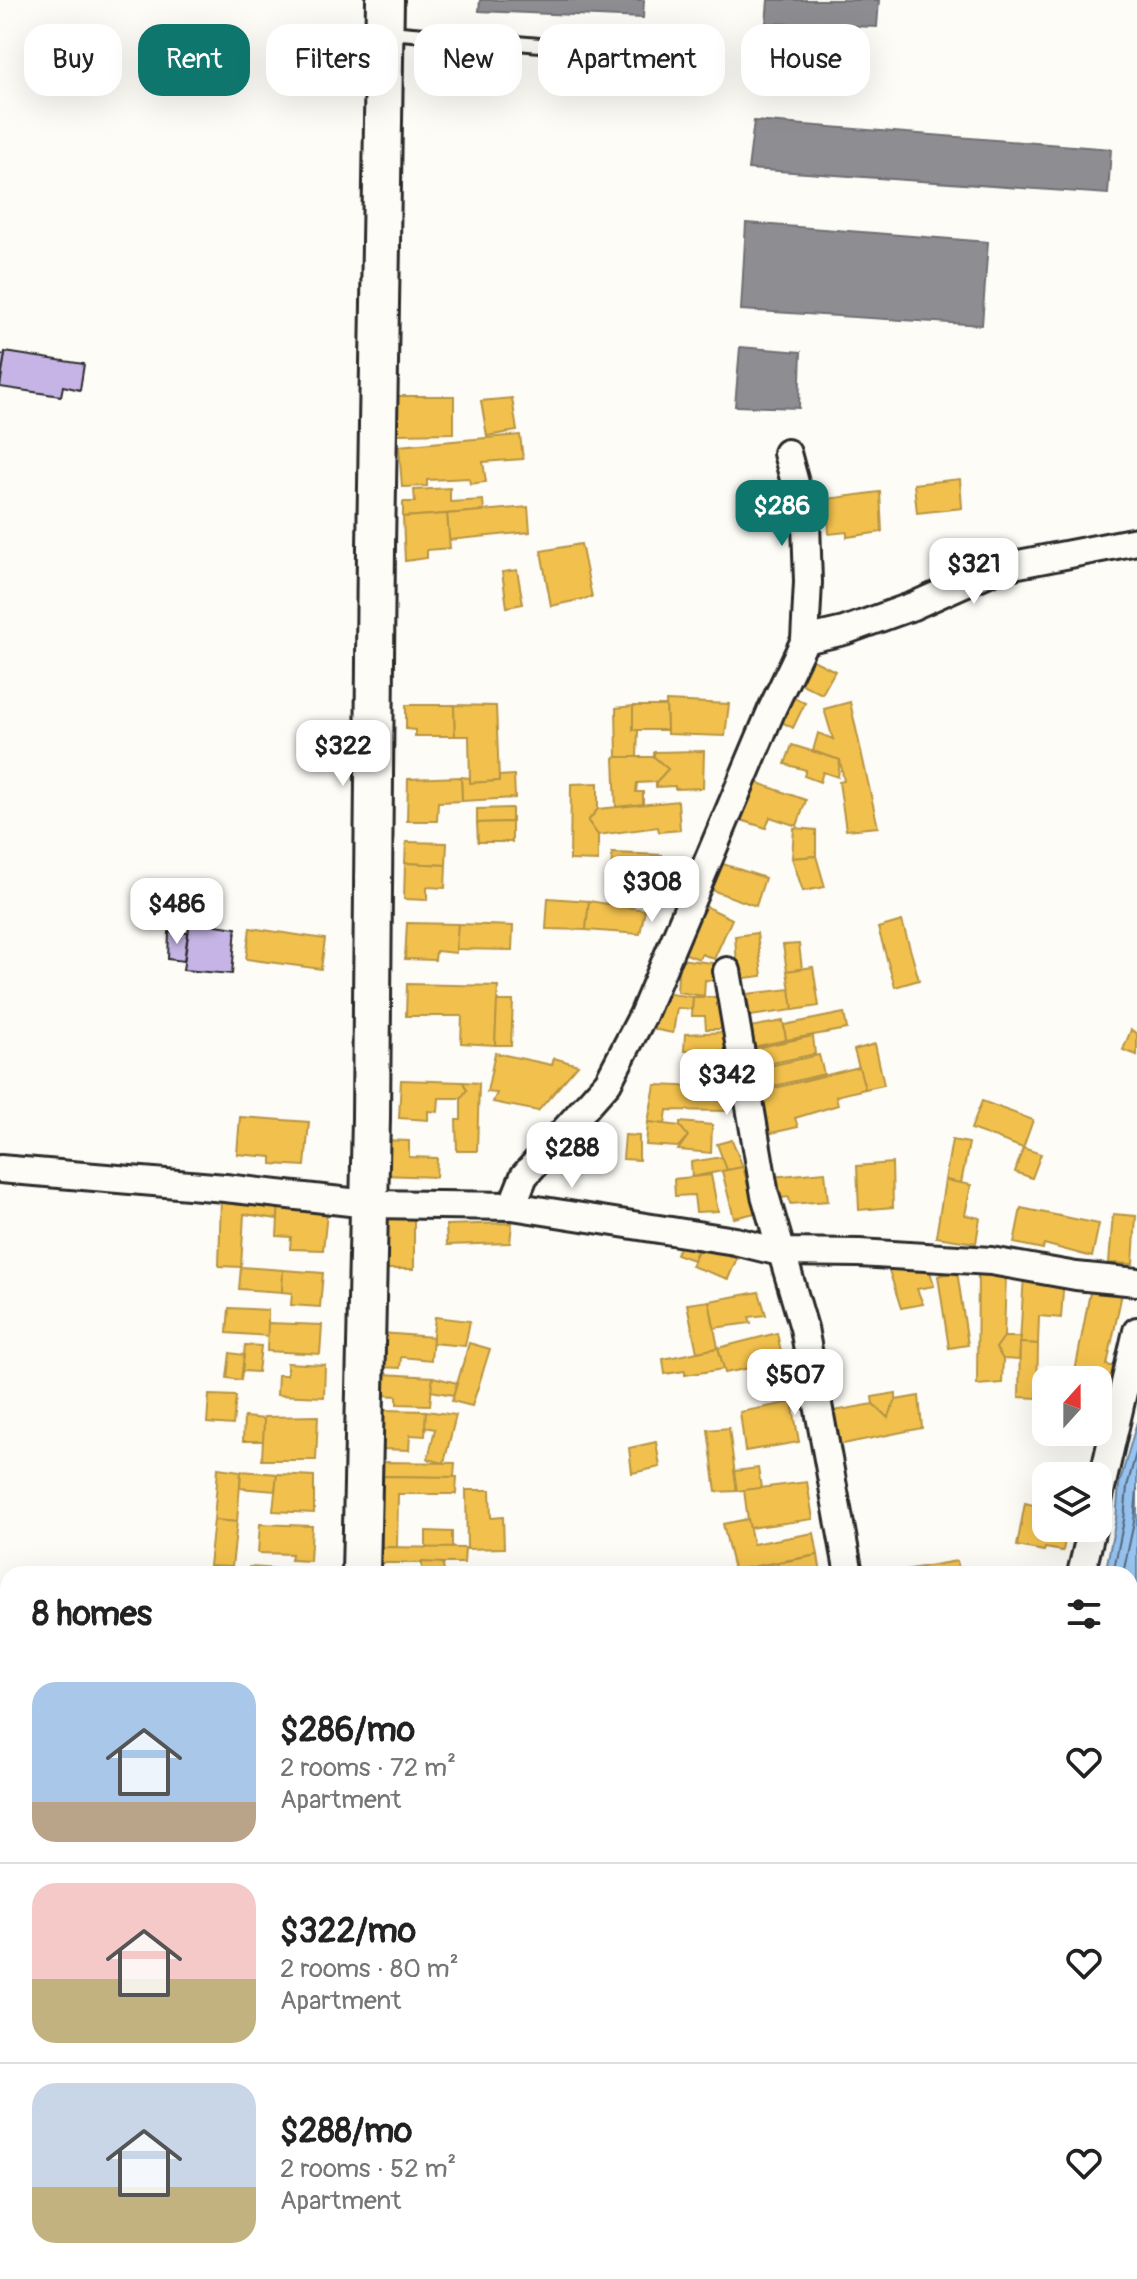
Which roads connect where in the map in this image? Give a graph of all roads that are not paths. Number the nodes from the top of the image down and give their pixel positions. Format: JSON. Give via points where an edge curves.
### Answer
{"nodes":[{"id":1,"x":385,"y":16,"type":"edge"},
{"id":2,"x":538,"y":38,"type":"edge"},
{"id":3,"x":787,"y":453,"type":"dead end"},
{"id":4,"x":1137,"y":541,"type":"edge"},
{"id":5,"x":805,"y":640,"type":"junction"},
{"id":6,"x":727,"y":971,"type":"dead end"},
{"id":7,"x":0,"y":1169,"type":"edge"},
{"id":8,"x":368,"y":1204,"type":"junction"},
{"id":9,"x":512,"y":1206,"type":"junction"},
{"id":10,"x":780,"y":1252,"type":"junction"},
{"id":11,"x":1137,"y":1282,"type":"edge"},
{"id":12,"x":1137,"y":1331,"type":"edge"},
{"id":13,"x":1107,"y":1462,"type":"edge"},
{"id":14,"x":1089,"y":1542,"type":"edge"},
{"id":15,"x":361,"y":1566,"type":"edge"},
{"id":16,"x":848,"y":1566,"type":"edge"},
{"id":17,"x":1083,"y":1566,"type":"edge"}],
"edges":[{"from":1,"to":2,"type":"lane"},
{"from":1,"to":8,"type":"main road"},
{"from":3,"to":5,"type":"street","via":[[806,524]]},
{"from":4,"to":5,"type":"street","via":[[998,568],[913,606]]},
{"from":5,"to":9,"type":"street","via":[[643,1015],[608,1082],[524,1176]]},
{"from":6,"to":10,"type":"street","via":[[765,1195]]},
{"from":7,"to":8,"type":"street"},
{"from":8,"to":9,"type":"street"},
{"from":8,"to":15,"type":"main road"},
{"from":9,"to":10,"type":"street"},
{"from":10,"to":11,"type":"street","via":[[991,1261]]},
{"from":10,"to":16,"type":"street","via":[[804,1328]]},
{"from":12,"to":13,"type":"street"},
{"from":14,"to":17,"type":"street"}]}
